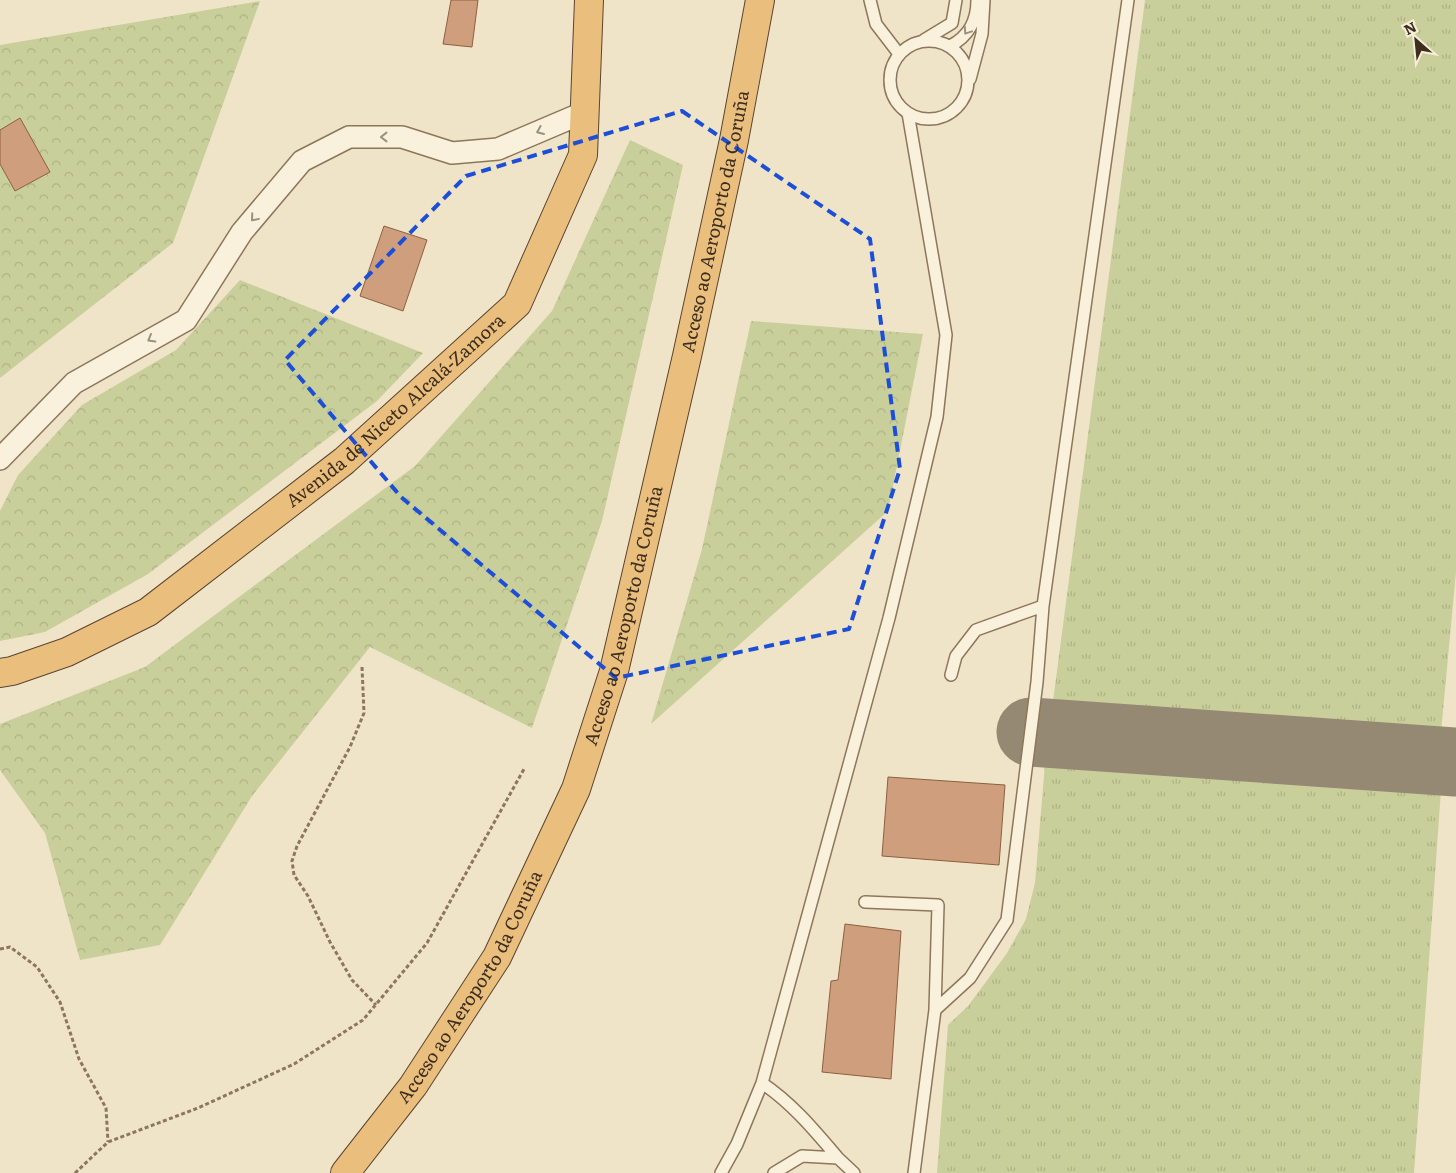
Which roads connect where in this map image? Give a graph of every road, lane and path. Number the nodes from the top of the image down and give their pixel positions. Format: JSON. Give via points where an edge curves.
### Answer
{"nodes":[{"id":1,"x":589,"y":0,"type":"edge"},
{"id":2,"x":760,"y":0,"type":"edge"},
{"id":3,"x":870,"y":0,"type":"edge"},
{"id":4,"x":956,"y":0,"type":"edge"},
{"id":5,"x":977,"y":0,"type":"edge"},
{"id":6,"x":984,"y":0,"type":"edge"},
{"id":7,"x":1128,"y":0,"type":"edge"},
{"id":8,"x":924,"y":41,"type":"junction"},
{"id":9,"x":950,"y":46,"type":"junction"},
{"id":10,"x":899,"y":54,"type":"junction"},
{"id":11,"x":969,"y":83,"type":"junction"},
{"id":12,"x":585,"y":112,"type":"junction"},
{"id":13,"x":908,"y":113,"type":"junction"},
{"id":14,"x":0,"y":459,"type":"edge"},
{"id":15,"x":1043,"y":606,"type":"junction"},
{"id":16,"x":362,"y":667,"type":"dead end"},
{"id":17,"x":0,"y":673,"type":"edge"},
{"id":18,"x":951,"y":675,"type":"dead end"},
{"id":19,"x":524,"y":769,"type":"dead end"},
{"id":20,"x":865,"y":902,"type":"dead end"},
{"id":21,"x":0,"y":949,"type":"edge"},
{"id":22,"x":376,"y":1005,"type":"junction"},
{"id":23,"x":935,"y":1010,"type":"junction"},
{"id":24,"x":762,"y":1083,"type":"junction"},
{"id":25,"x":108,"y":1142,"type":"junction"},
{"id":26,"x":838,"y":1158,"type":"junction"},
{"id":27,"x":75,"y":1173,"type":"edge"},
{"id":28,"x":345,"y":1173,"type":"edge"},
{"id":29,"x":721,"y":1173,"type":"edge"},
{"id":30,"x":774,"y":1173,"type":"edge"},
{"id":31,"x":854,"y":1173,"type":"edge"},
{"id":32,"x":914,"y":1173,"type":"edge"}],
"edges":[{"from":1,"to":12,"type":"highway","name":"Avenida de Niceto Alcalá-Zamora"},
{"from":2,"to":28,"type":"highway","name":"Acceso ao Aeroporto da Coruña","via":[[732,149],[687,356],[614,671],[576,789],[497,957],[413,1086]]},
{"from":3,"to":10,"type":"lane","via":[[876,24]]},
{"from":4,"to":8,"type":"lane","via":[[952,23]]},
{"from":5,"to":9,"type":"lane","one_way":true,"via":[[970,30]]},
{"from":6,"to":11,"type":"lane","via":[[982,34]]},
{"from":7,"to":15,"type":"lane"},
{"from":8,"to":9,"type":"lane"},
{"from":8,"to":10,"type":"lane","via":[[914,43]]},
{"from":9,"to":11,"type":"lane","via":[[965,62]]},
{"from":10,"to":13,"type":"lane","via":[[892,66],[890,79],[898,104]]},
{"from":11,"to":13,"type":"lane","via":[[958,107],[946,115],[934,119]]},
{"from":12,"to":14,"type":"street","one_way":true,"via":[[498,149],[452,153],[402,137],[350,137],[302,160],[242,232],[186,320],[74,383]]},
{"from":12,"to":17,"type":"highway","name":"Avenida de Niceto Alcalá-Zamora","via":[[583,155],[517,304],[344,461],[148,612],[66,652]]},
{"from":13,"to":24,"type":"lane","via":[[946,335],[937,417],[889,618]]},
{"from":15,"to":18,"type":"lane","via":[[976,630],[956,656]]},
{"from":15,"to":23,"type":"lane","via":[[1008,920],[970,978]]},
{"from":16,"to":22,"type":"path","via":[[364,712],[350,747],[292,861],[294,875],[352,980]]},
{"from":19,"to":22,"type":"path","via":[[427,943]]},
{"from":20,"to":23,"type":"lane","via":[[938,905]]},
{"from":21,"to":25,"type":"path","via":[[10,947],[37,967],[60,1002],[79,1059],[106,1108]]},
{"from":22,"to":25,"type":"path","via":[[363,1020],[294,1064],[198,1108]]},
{"from":23,"to":32,"type":"lane"},
{"from":24,"to":26,"type":"lane","via":[[808,1122]]},
{"from":24,"to":29,"type":"lane","via":[[737,1144]]},
{"from":25,"to":27,"type":"path"},
{"from":26,"to":30,"type":"lane","via":[[802,1156]]},
{"from":26,"to":31,"type":"lane"}]}
